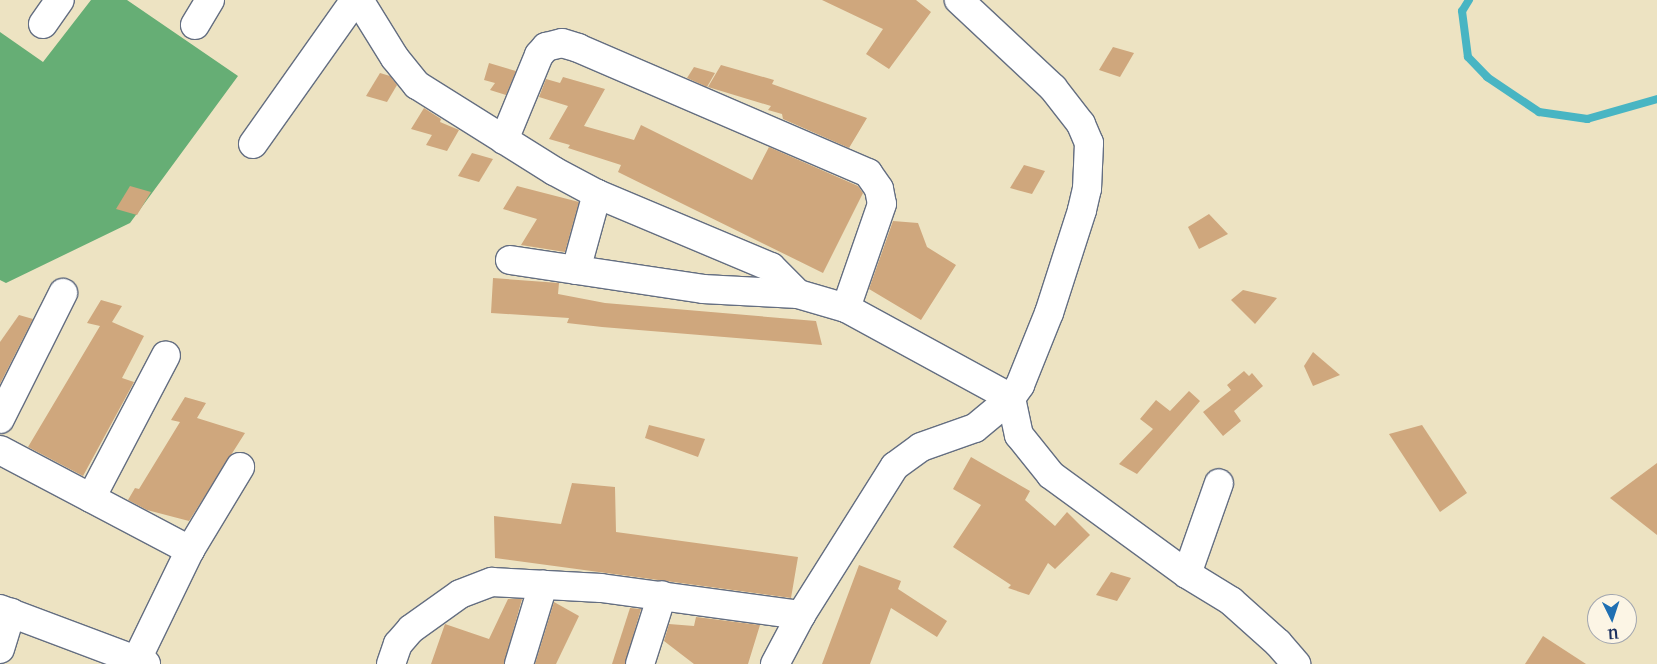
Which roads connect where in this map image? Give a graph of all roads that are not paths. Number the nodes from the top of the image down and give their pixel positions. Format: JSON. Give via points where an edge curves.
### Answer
{"nodes":[{"id":1,"x":60,"y":0,"type":"edge"},
{"id":2,"x":210,"y":0,"type":"edge"},
{"id":3,"x":357,"y":0,"type":"edge"},
{"id":4,"x":959,"y":0,"type":"edge"},
{"id":5,"x":43,"y":24,"type":"dead end"},
{"id":6,"x":194,"y":24,"type":"dead end"},
{"id":7,"x":504,"y":140,"type":"junction"},
{"id":8,"x":253,"y":144,"type":"dead end"},
{"id":9,"x":597,"y":194,"type":"junction"},
{"id":10,"x":510,"y":260,"type":"dead end"},
{"id":11,"x":576,"y":270,"type":"junction"},
{"id":12,"x":63,"y":293,"type":"dead end"},
{"id":13,"x":798,"y":294,"type":"junction"},
{"id":14,"x":846,"y":308,"type":"junction"},
{"id":15,"x":166,"y":355,"type":"dead end"},
{"id":16,"x":1011,"y":398,"type":"junction"},
{"id":17,"x":0,"y":419,"type":"edge"},
{"id":18,"x":0,"y":450,"type":"edge"},
{"id":19,"x":240,"y":467,"type":"dead end"},
{"id":20,"x":1219,"y":483,"type":"dead end"},
{"id":21,"x":91,"y":498,"type":"junction"},
{"id":22,"x":190,"y":550,"type":"junction"},
{"id":23,"x":1187,"y":574,"type":"junction"},
{"id":24,"x":543,"y":585,"type":"junction"},
{"id":25,"x":662,"y":595,"type":"junction"},
{"id":26,"x":5,"y":611,"type":"edge"},
{"id":27,"x":800,"y":615,"type":"junction"},
{"id":28,"x":0,"y":649,"type":"edge"},
{"id":29,"x":130,"y":660,"type":"edge"},
{"id":30,"x":391,"y":664,"type":"edge"},
{"id":31,"x":519,"y":664,"type":"edge"},
{"id":32,"x":640,"y":664,"type":"edge"},
{"id":33,"x":775,"y":664,"type":"edge"},
{"id":34,"x":1296,"y":664,"type":"edge"}],
"edges":[{"from":1,"to":5,"type":"street"},
{"from":2,"to":6,"type":"street"},
{"from":3,"to":7,"type":"street","via":[[417,84]]},
{"from":3,"to":8,"type":"street"},
{"from":4,"to":16,"type":"street","via":[[1053,88],[1081,124],[1089,143],[1087,189],[1082,210],[1049,313],[1020,385]]},
{"from":7,"to":9,"type":"street"},
{"from":7,"to":14,"type":"street","via":[[539,55],[546,47],[562,43],[868,174],[879,189],[882,204]]},
{"from":9,"to":11,"type":"street"},
{"from":9,"to":13,"type":"street","via":[[771,267]]},
{"from":10,"to":11,"type":"street"},
{"from":11,"to":13,"type":"street","via":[[703,289]]},
{"from":12,"to":17,"type":"street"},
{"from":13,"to":14,"type":"street"},
{"from":14,"to":16,"type":"street"},
{"from":15,"to":21,"type":"street"},
{"from":16,"to":23,"type":"street","via":[[1019,435],[1051,475]]},
{"from":16,"to":27,"type":"street","via":[[974,428],[921,447],[896,466]]},
{"from":18,"to":21,"type":"street"},
{"from":19,"to":22,"type":"street"},
{"from":20,"to":23,"type":"street"},
{"from":21,"to":22,"type":"street"},
{"from":22,"to":29,"type":"street"},
{"from":23,"to":34,"type":"street","via":[[1231,601],[1278,643]]},
{"from":24,"to":25,"type":"street"},
{"from":24,"to":30,"type":"street","via":[[492,582],[475,586],[403,636]]},
{"from":24,"to":31,"type":"street"},
{"from":25,"to":27,"type":"street"},
{"from":25,"to":32,"type":"street"},
{"from":26,"to":28,"type":"street"},
{"from":26,"to":29,"type":"street"},
{"from":27,"to":33,"type":"street"}]}
